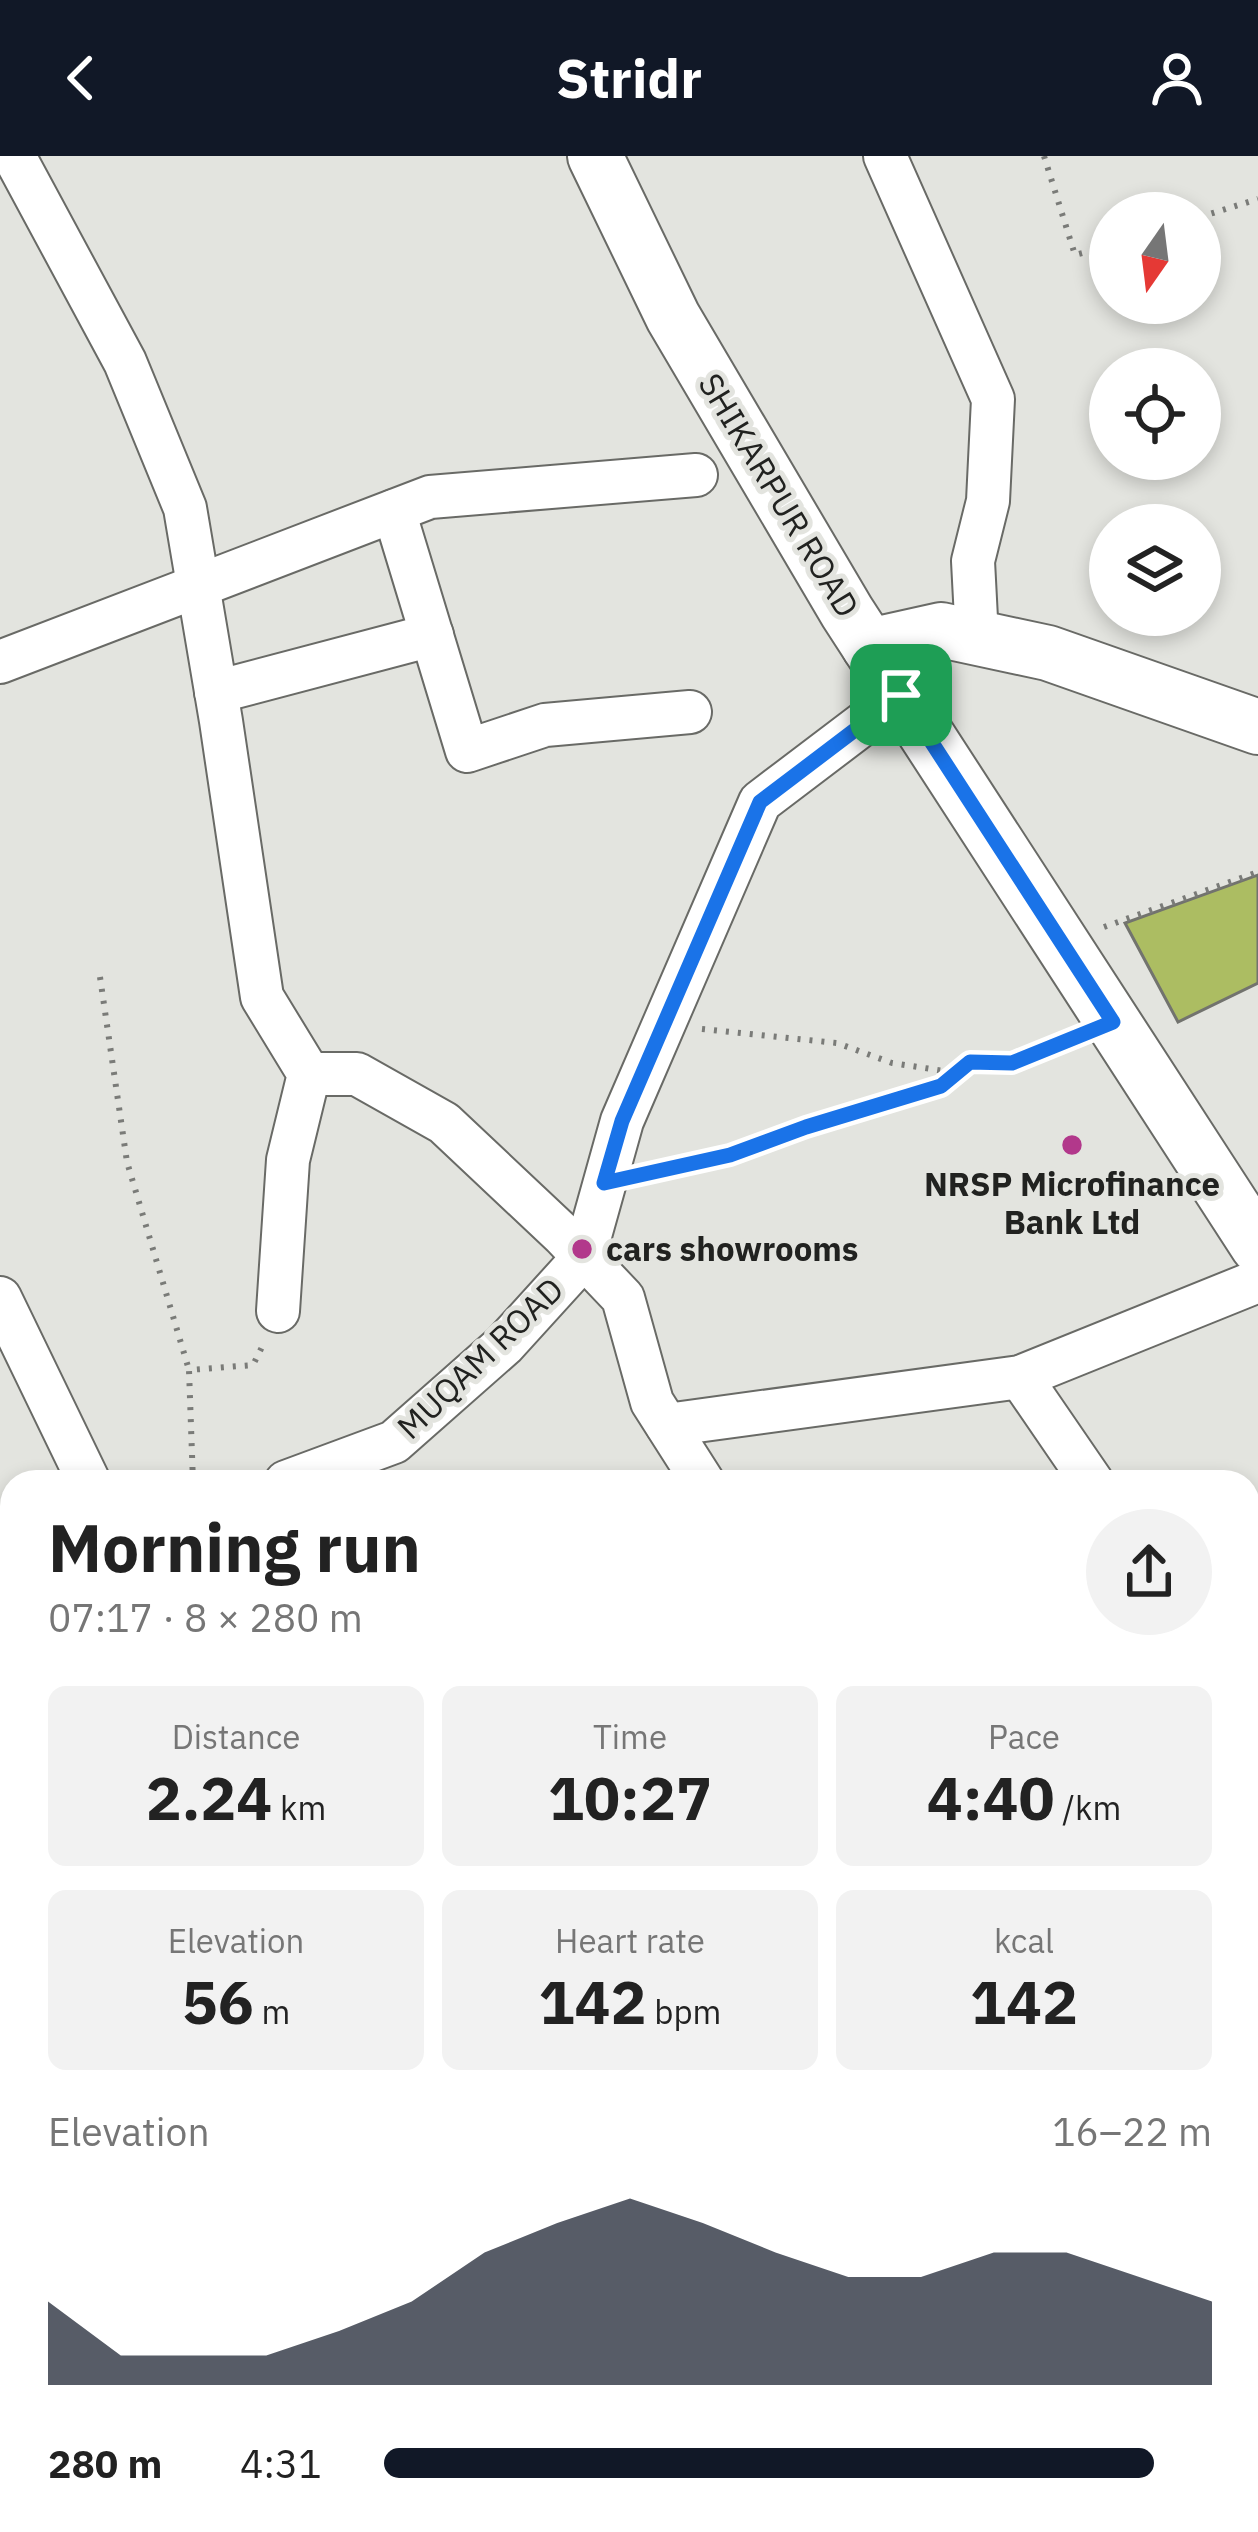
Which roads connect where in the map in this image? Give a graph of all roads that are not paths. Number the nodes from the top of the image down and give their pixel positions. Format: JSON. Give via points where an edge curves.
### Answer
{"nodes":[{"id":1,"x":14,"y":156,"type":"edge"},
{"id":2,"x":595,"y":156,"type":"edge"},
{"id":3,"x":885,"y":156,"type":"edge"},
{"id":4,"x":696,"y":475,"type":"dead end"},
{"id":5,"x":394,"y":511,"type":"junction"},
{"id":6,"x":198,"y":586,"type":"junction"},
{"id":7,"x":432,"y":635,"type":"junction"},
{"id":8,"x":977,"y":638,"type":"junction"},
{"id":9,"x":869,"y":646,"type":"junction"},
{"id":10,"x":0,"y":662,"type":"edge"},
{"id":11,"x":216,"y":692,"type":"junction"},
{"id":12,"x":901,"y":695,"type":"junction"},
{"id":13,"x":691,"y":712,"type":"dead end"},
{"id":14,"x":1258,"y":727,"type":"edge"},
{"id":15,"x":309,"y":1074,"type":"junction"},
{"id":16,"x":1258,"y":1246,"type":"edge"},
{"id":17,"x":584,"y":1257,"type":"junction"},
{"id":18,"x":1258,"y":1281,"type":"edge"},
{"id":19,"x":0,"y":1298,"type":"edge"},
{"id":20,"x":278,"y":1311,"type":"road end"},
{"id":21,"x":1020,"y":1377,"type":"junction"},
{"id":22,"x":667,"y":1425,"type":"junction"},
{"id":23,"x":83,"y":1470,"type":"edge"},
{"id":24,"x":318,"y":1470,"type":"edge"},
{"id":25,"x":695,"y":1470,"type":"edge"},
{"id":26,"x":1084,"y":1470,"type":"edge"}],
"edges":[{"from":1,"to":6,"type":"street","via":[[125,362],[185,508]]},
{"from":2,"to":9,"type":"street","name":"SHIKARPUR ROAD","via":[[673,316]]},
{"from":3,"to":8,"type":"street","via":[[994,399],[988,501],[973,561]]},
{"from":4,"to":5,"type":"street","via":[[430,497]]},
{"from":5,"to":6,"type":"street"},
{"from":5,"to":7,"type":"street"},
{"from":6,"to":10,"type":"street"},
{"from":6,"to":11,"type":"street"},
{"from":7,"to":11,"type":"street"},
{"from":7,"to":13,"type":"street","via":[[467,751],[545,724]]},
{"from":8,"to":9,"type":"street","via":[[941,630]]},
{"from":8,"to":14,"type":"street","via":[[1048,653]]},
{"from":9,"to":12,"type":"street","name":"SHIKARPUR ROAD"},
{"from":11,"to":15,"type":"street","via":[[262,997]]},
{"from":12,"to":16,"type":"street","name":"SHIKARPUR ROAD"},
{"from":12,"to":17,"type":"street","name":"MUQAM ROAD","via":[[760,802],[622,1121]]},
{"from":15,"to":17,"type":"street","via":[[357,1074],[444,1124]]},
{"from":15,"to":20,"type":"street","via":[[288,1160]]},
{"from":17,"to":22,"type":"street","via":[[622,1298],[652,1402]]},
{"from":17,"to":24,"type":"street","name":"MUQAM ROAD","via":[[504,1345],[394,1442]]},
{"from":18,"to":21,"type":"street"},
{"from":19,"to":23,"type":"street"},
{"from":21,"to":22,"type":"street"},
{"from":21,"to":26,"type":"street"},
{"from":22,"to":25,"type":"street"}]}
